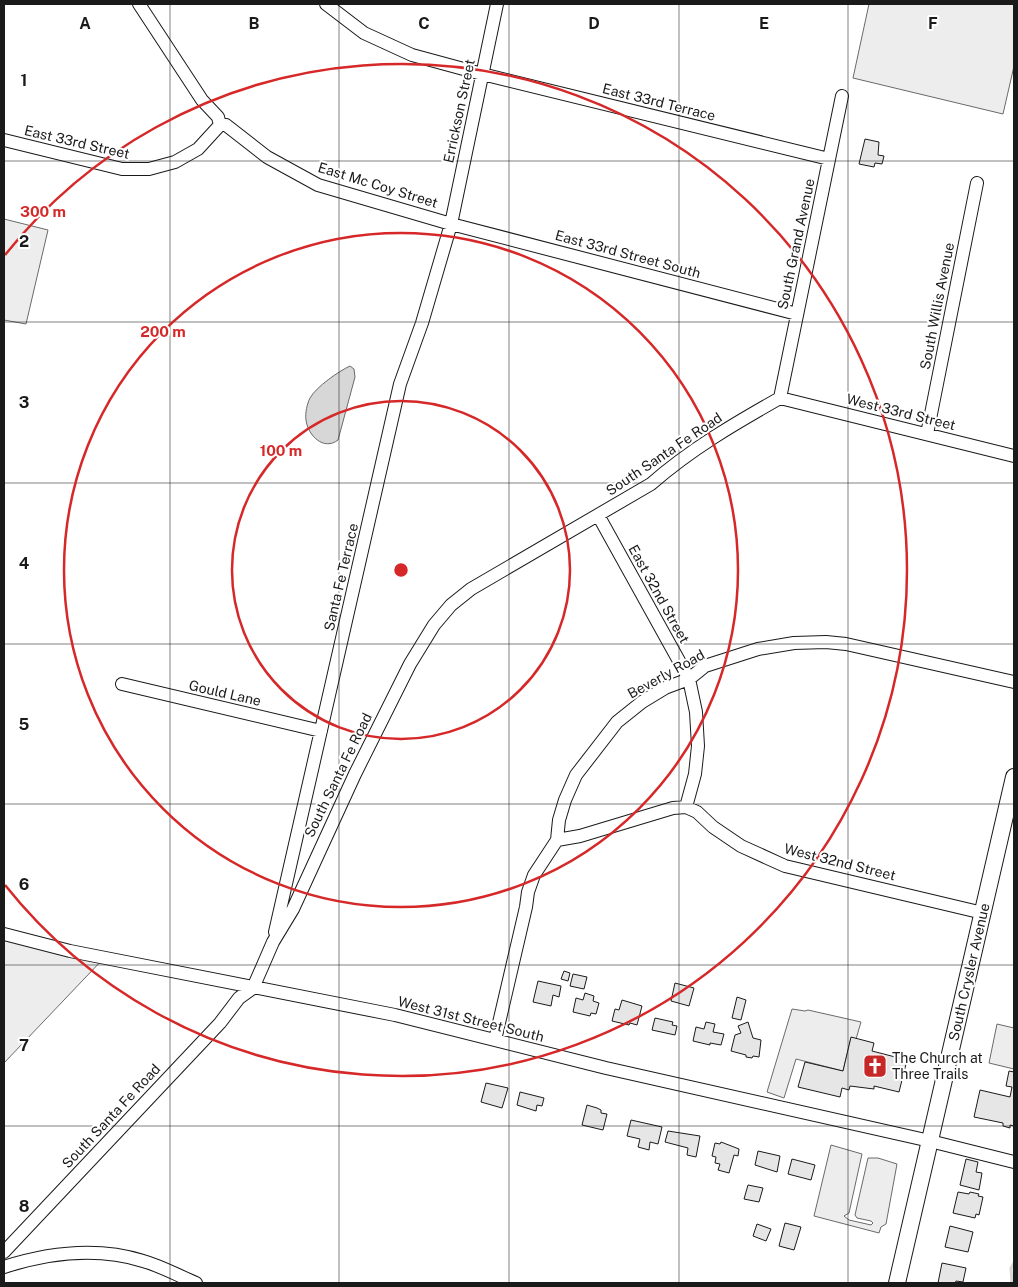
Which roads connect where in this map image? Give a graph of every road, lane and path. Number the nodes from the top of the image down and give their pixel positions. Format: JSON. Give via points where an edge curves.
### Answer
{"nodes":[{"id":1,"x":138,"y":4,"type":"edge"},
{"id":2,"x":326,"y":4,"type":"edge"},
{"id":3,"x":497,"y":4,"type":"edge"},
{"id":4,"x":482,"y":74,"type":"junction"},
{"id":5,"x":842,"y":96,"type":"dead end"},
{"id":6,"x":220,"y":125,"type":"junction"},
{"id":7,"x":4,"y":140,"type":"edge"},
{"id":8,"x":829,"y":159,"type":"junction"},
{"id":9,"x":976,"y":183,"type":"dead end"},
{"id":10,"x":451,"y":224,"type":"junction"},
{"id":11,"x":797,"y":314,"type":"junction"},
{"id":12,"x":780,"y":398,"type":"junction"},
{"id":13,"x":927,"y":434,"type":"junction"},
{"id":14,"x":1014,"y":456,"type":"edge"},
{"id":15,"x":598,"y":515,"type":"junction"},
{"id":16,"x":688,"y":679,"type":"junction"},
{"id":17,"x":1014,"y":682,"type":"edge"},
{"id":18,"x":122,"y":684,"type":"dead end"},
{"id":19,"x":321,"y":731,"type":"junction"},
{"id":20,"x":1014,"y":777,"type":"edge"},
{"id":21,"x":686,"y":807,"type":"junction"},
{"id":22,"x":1010,"y":816,"type":"edge"},
{"id":23,"x":557,"y":840,"type":"junction"},
{"id":24,"x":983,"y":913,"type":"junction"},
{"id":25,"x":4,"y":934,"type":"edge"},
{"id":26,"x":273,"y":942,"type":"junction"},
{"id":27,"x":253,"y":988,"type":"junction"},
{"id":28,"x":496,"y":1040,"type":"junction"},
{"id":29,"x":930,"y":1141,"type":"junction"},
{"id":30,"x":1014,"y":1162,"type":"edge"},
{"id":31,"x":4,"y":1252,"type":"edge"},
{"id":32,"x":4,"y":1267,"type":"edge"},
{"id":33,"x":196,"y":1283,"type":"edge"},
{"id":34,"x":897,"y":1283,"type":"edge"}],
"edges":[{"from":1,"to":6,"type":"street","name":"East Mc Coy Street","via":[[202,100],[218,117]]},
{"from":2,"to":4,"type":"street","name":"East 33rd Terrace","via":[[364,33],[412,55]]},
{"from":3,"to":4,"type":"street","name":"Errickson Street"},
{"from":4,"to":8,"type":"street","name":"East 33rd Terrace"},
{"from":4,"to":10,"type":"street","name":"Errickson Street"},
{"from":5,"to":8,"type":"street","name":"South Grand Avenue"},
{"from":6,"to":7,"type":"street","name":"East 33rd Street","via":[[198,148],[174,162],[149,169],[122,170]]},
{"from":6,"to":10,"type":"street","name":"East Mc Coy Street","via":[[226,125],[267,157],[318,185]]},
{"from":8,"to":11,"type":"street","name":"South Grand Avenue"},
{"from":9,"to":13,"type":"street","name":"South Willis Avenue"},
{"from":10,"to":11,"type":"street","name":"East 33rd Street South"},
{"from":10,"to":19,"type":"street","name":"Santa Fe Terrace","via":[[400,384]]},
{"from":11,"to":12,"type":"street","name":"South Grand Avenue"},
{"from":12,"to":13,"type":"street","name":"West 33rd Street"},
{"from":12,"to":15,"type":"street","name":"South Santa Fe Road","via":[[701,444],[651,484]]},
{"from":13,"to":14,"type":"street","name":"West 33rd Street"},
{"from":15,"to":16,"type":"street","name":"East 32nd Street"},
{"from":15,"to":26,"type":"street","name":"South Santa Fe Road","via":[[471,588],[434,625],[410,664],[354,774],[293,909]]},
{"from":16,"to":17,"type":"street","name":"Beverly Road","via":[[705,666],[758,649],[826,642]]},
{"from":16,"to":21,"type":"street","name":"East 32nd Street","via":[[696,712],[698,746]]},
{"from":16,"to":23,"type":"street","name":"Beverly Road","via":[[665,688],[617,722],[576,775],[559,820]]},
{"from":18,"to":19,"type":"street","name":"Gould Lane"},
{"from":19,"to":26,"type":"street","name":"Santa Fe Terrace"},
{"from":20,"to":22,"type":"main road","name":"South Crysler Avenue"},
{"from":21,"to":23,"type":"street"},
{"from":21,"to":24,"type":"street","name":"West 32nd Street","via":[[741,846],[785,866]]},
{"from":22,"to":24,"type":"main road","name":"South Crysler Avenue"},
{"from":23,"to":28,"type":"street","name":"Beverly Road","via":[[534,875],[528,892]]},
{"from":24,"to":29,"type":"main road","name":"South Crysler Avenue"},
{"from":25,"to":27,"type":"street","name":"West 31st Street South","via":[[70,951]]},
{"from":26,"to":27,"type":"street","name":"South Santa Fe Road"},
{"from":27,"to":28,"type":"street","name":"West 31st Street South"},
{"from":27,"to":31,"type":"street","name":"South Santa Fe Road","via":[[239,998],[220,1023]]},
{"from":28,"to":29,"type":"street","name":"West 31st Street South"},
{"from":29,"to":30,"type":"street","name":"West 31st Street South"},
{"from":29,"to":34,"type":"main road","name":"South Crysler Avenue"},
{"from":32,"to":33,"type":"street","via":[[64,1254],[112,1253],[144,1261]]}]}
